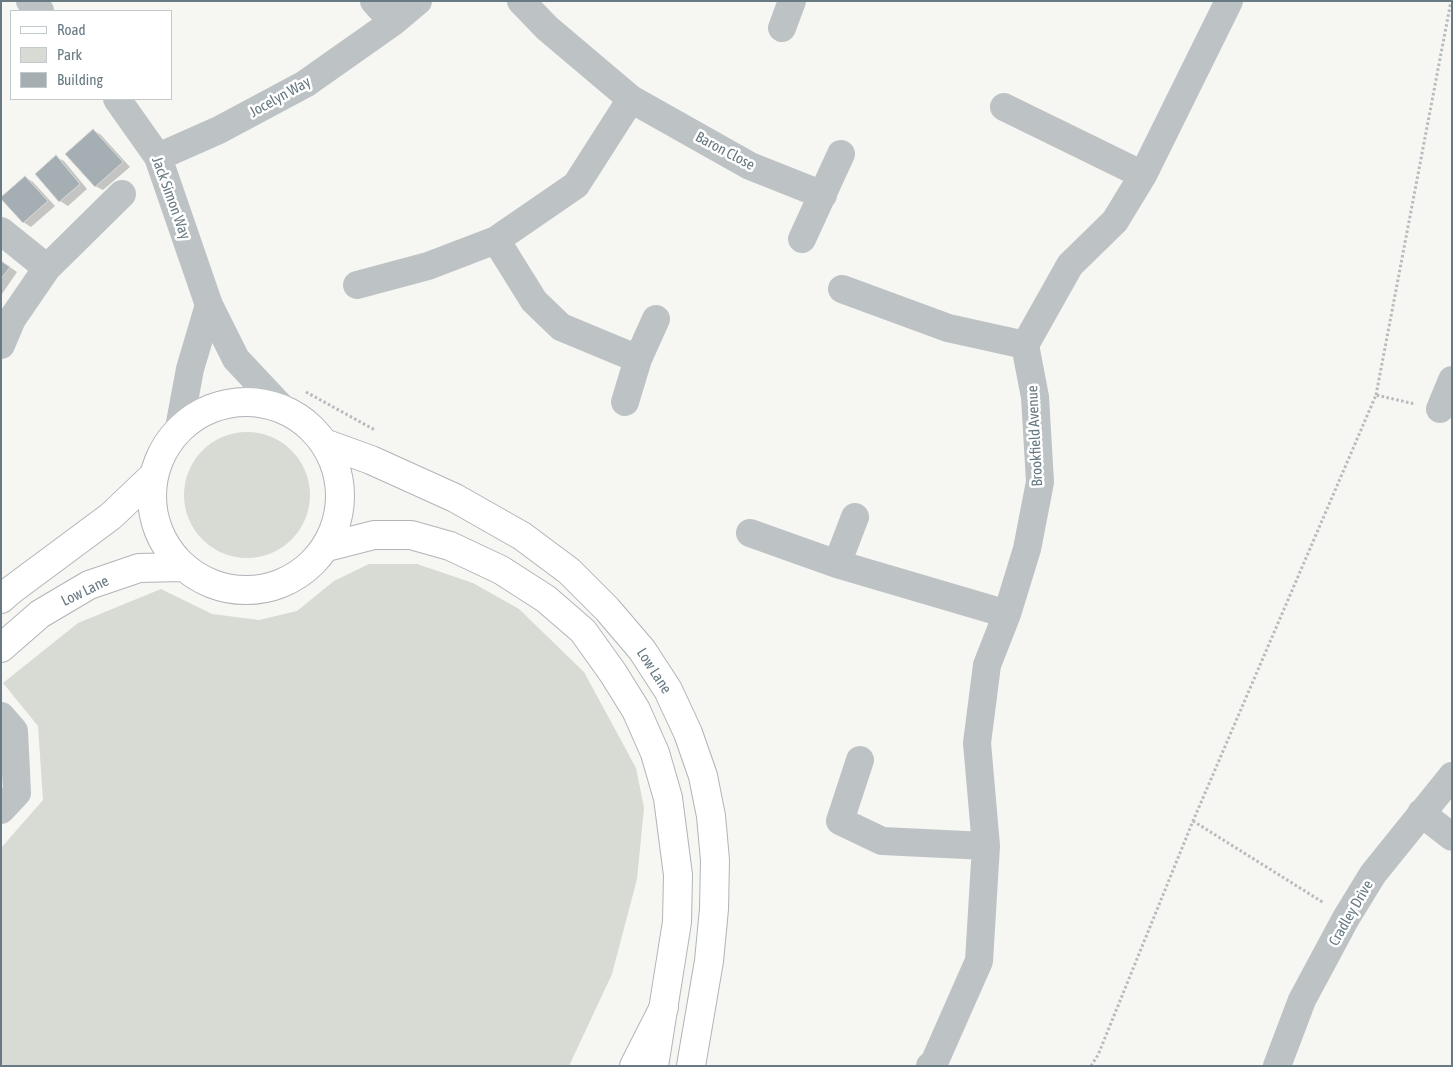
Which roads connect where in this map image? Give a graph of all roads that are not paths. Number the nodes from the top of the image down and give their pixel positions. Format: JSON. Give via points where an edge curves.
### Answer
{"nodes":[{"id":1,"x":30,"y":1,"type":"edge"},
{"id":2,"x":374,"y":1,"type":"edge"},
{"id":3,"x":418,"y":1,"type":"edge"},
{"id":4,"x":521,"y":1,"type":"edge"},
{"id":5,"x":792,"y":1,"type":"edge"},
{"id":6,"x":1229,"y":1,"type":"edge"},
{"id":7,"x":39,"y":10,"type":"edge"},
{"id":8,"x":393,"y":22,"type":"junction"},
{"id":9,"x":782,"y":28,"type":"dead end"},
{"id":10,"x":631,"y":99,"type":"junction"},
{"id":11,"x":118,"y":100,"type":"edge"},
{"id":12,"x":1004,"y":107,"type":"dead end"},
{"id":13,"x":841,"y":154,"type":"dead end"},
{"id":14,"x":158,"y":157,"type":"junction"},
{"id":15,"x":1143,"y":175,"type":"junction"},
{"id":16,"x":122,"y":194,"type":"dead end"},
{"id":17,"x":823,"y":195,"type":"junction"},
{"id":18,"x":1,"y":231,"type":"edge"},
{"id":19,"x":802,"y":238,"type":"dead end"},
{"id":20,"x":496,"y":240,"type":"junction"},
{"id":21,"x":47,"y":268,"type":"junction"},
{"id":22,"x":357,"y":285,"type":"dead end"},
{"id":23,"x":842,"y":289,"type":"dead end"},
{"id":24,"x":209,"y":305,"type":"junction"},
{"id":25,"x":656,"y":319,"type":"dead end"},
{"id":26,"x":1,"y":345,"type":"edge"},
{"id":27,"x":1025,"y":345,"type":"junction"},
{"id":28,"x":638,"y":359,"type":"junction"},
{"id":29,"x":1452,"y":380,"type":"edge"},
{"id":30,"x":625,"y":402,"type":"dead end"},
{"id":31,"x":283,"y":409,"type":"junction"},
{"id":32,"x":1440,"y":409,"type":"road end"},
{"id":33,"x":179,"y":428,"type":"junction"},
{"id":34,"x":324,"y":443,"type":"junction"},
{"id":35,"x":153,"y":476,"type":"junction"},
{"id":36,"x":855,"y":517,"type":"dead end"},
{"id":37,"x":750,"y":533,"type":"dead end"},
{"id":38,"x":327,"y":547,"type":"junction"},
{"id":39,"x":836,"y":564,"type":"junction"},
{"id":40,"x":182,"y":567,"type":"junction"},
{"id":41,"x":1,"y":599,"type":"edge"},
{"id":42,"x":1007,"y":614,"type":"junction"},
{"id":43,"x":1,"y":648,"type":"edge"},
{"id":44,"x":1,"y":716,"type":"edge"},
{"id":45,"x":860,"y":760,"type":"dead end"},
{"id":46,"x":1452,"y":776,"type":"edge"},
{"id":47,"x":1,"y":810,"type":"edge"},
{"id":48,"x":1421,"y":814,"type":"junction"},
{"id":49,"x":1452,"y":837,"type":"edge"},
{"id":50,"x":986,"y":846,"type":"junction"},
{"id":51,"x":664,"y":1007,"type":"junction"},
{"id":52,"x":634,"y":1066,"type":"edge"},
{"id":53,"x":654,"y":1066,"type":"edge"},
{"id":54,"x":691,"y":1066,"type":"edge"},
{"id":55,"x":930,"y":1066,"type":"edge"},
{"id":56,"x":1277,"y":1066,"type":"edge"}],
"edges":[{"from":1,"to":7,"type":"street"},
{"from":2,"to":8,"type":"street"},
{"from":3,"to":8,"type":"street","name":"Jocelyn Way"},
{"from":4,"to":10,"type":"street","name":"Baron Close","via":[[547,28]]},
{"from":5,"to":9,"type":"street"},
{"from":6,"to":15,"type":"street"},
{"from":8,"to":14,"type":"street","name":"Jocelyn Way","via":[[305,84],[219,130]]},
{"from":10,"to":17,"type":"street","name":"Baron Close","via":[[750,166]]},
{"from":10,"to":20,"type":"street","via":[[576,185]]},
{"from":11,"to":14,"type":"street","name":"Jack Simon Way"},
{"from":12,"to":15,"type":"street"},
{"from":13,"to":17,"type":"street"},
{"from":14,"to":24,"type":"street","name":"Jack Simon Way"},
{"from":15,"to":27,"type":"street","via":[[1114,221],[1070,265]]},
{"from":16,"to":21,"type":"street"},
{"from":17,"to":19,"type":"street"},
{"from":18,"to":21,"type":"street"},
{"from":20,"to":22,"type":"street","via":[[428,266]]},
{"from":20,"to":28,"type":"street","via":[[534,302],[561,326]]},
{"from":21,"to":26,"type":"street","via":[[12,319]]},
{"from":23,"to":27,"type":"street","via":[[948,328]]},
{"from":24,"to":31,"type":"street","name":"Jack Simon Way","via":[[236,360]]},
{"from":24,"to":33,"type":"street","via":[[190,369]]},
{"from":25,"to":28,"type":"street"},
{"from":27,"to":42,"type":"street","name":"Brookfield Avenue","via":[[1035,397],[1040,482],[1027,549]]},
{"from":28,"to":30,"type":"street"},
{"from":29,"to":32,"type":"street"},
{"from":31,"to":33,"type":"main road","via":[[247,401],[210,408]]},
{"from":31,"to":34,"type":"main road","via":[[306,423]]},
{"from":33,"to":35,"type":"main road","via":[[163,450]]},
{"from":34,"to":38,"type":"main road","via":[[337,467],[341,495],[338,522]]},
{"from":34,"to":54,"type":"main road","name":"Low Lane","via":[[456,498],[530,542],[570,571],[606,608],[642,650],[668,690],[688,732],[703,776],[715,860],[709,961]]},
{"from":35,"to":40,"type":"main road","via":[[154,517],[162,540]]},
{"from":35,"to":41,"type":"main road","via":[[111,516]]},
{"from":36,"to":39,"type":"street"},
{"from":37,"to":39,"type":"street"},
{"from":38,"to":40,"type":"main road","via":[[304,572],[275,587],[242,592],[210,585]]},
{"from":38,"to":51,"type":"main road","via":[[374,535],[411,535],[450,546],[509,575],[546,599],[583,631],[636,710],[656,753],[668,798],[678,875],[676,922]]},
{"from":39,"to":42,"type":"street"},
{"from":40,"to":43,"type":"main road","name":"Low Lane","via":[[139,568],[89,585],[40,614]]},
{"from":42,"to":50,"type":"street","name":"Brookfield Avenue","via":[[987,665],[977,743]]},
{"from":44,"to":47,"type":"street","via":[[14,731],[17,793]]},
{"from":45,"to":50,"type":"street","via":[[840,821],[882,841]]},
{"from":46,"to":48,"type":"street","name":"Cradley Drive"},
{"from":48,"to":49,"type":"street"},
{"from":48,"to":56,"type":"street","name":"Cradley Drive","via":[[1373,874],[1346,918],[1302,1000]]},
{"from":50,"to":55,"type":"street","name":"Brookfield Avenue","via":[[979,961]]},
{"from":51,"to":52,"type":"main road"},
{"from":51,"to":53,"type":"main road"}]}
